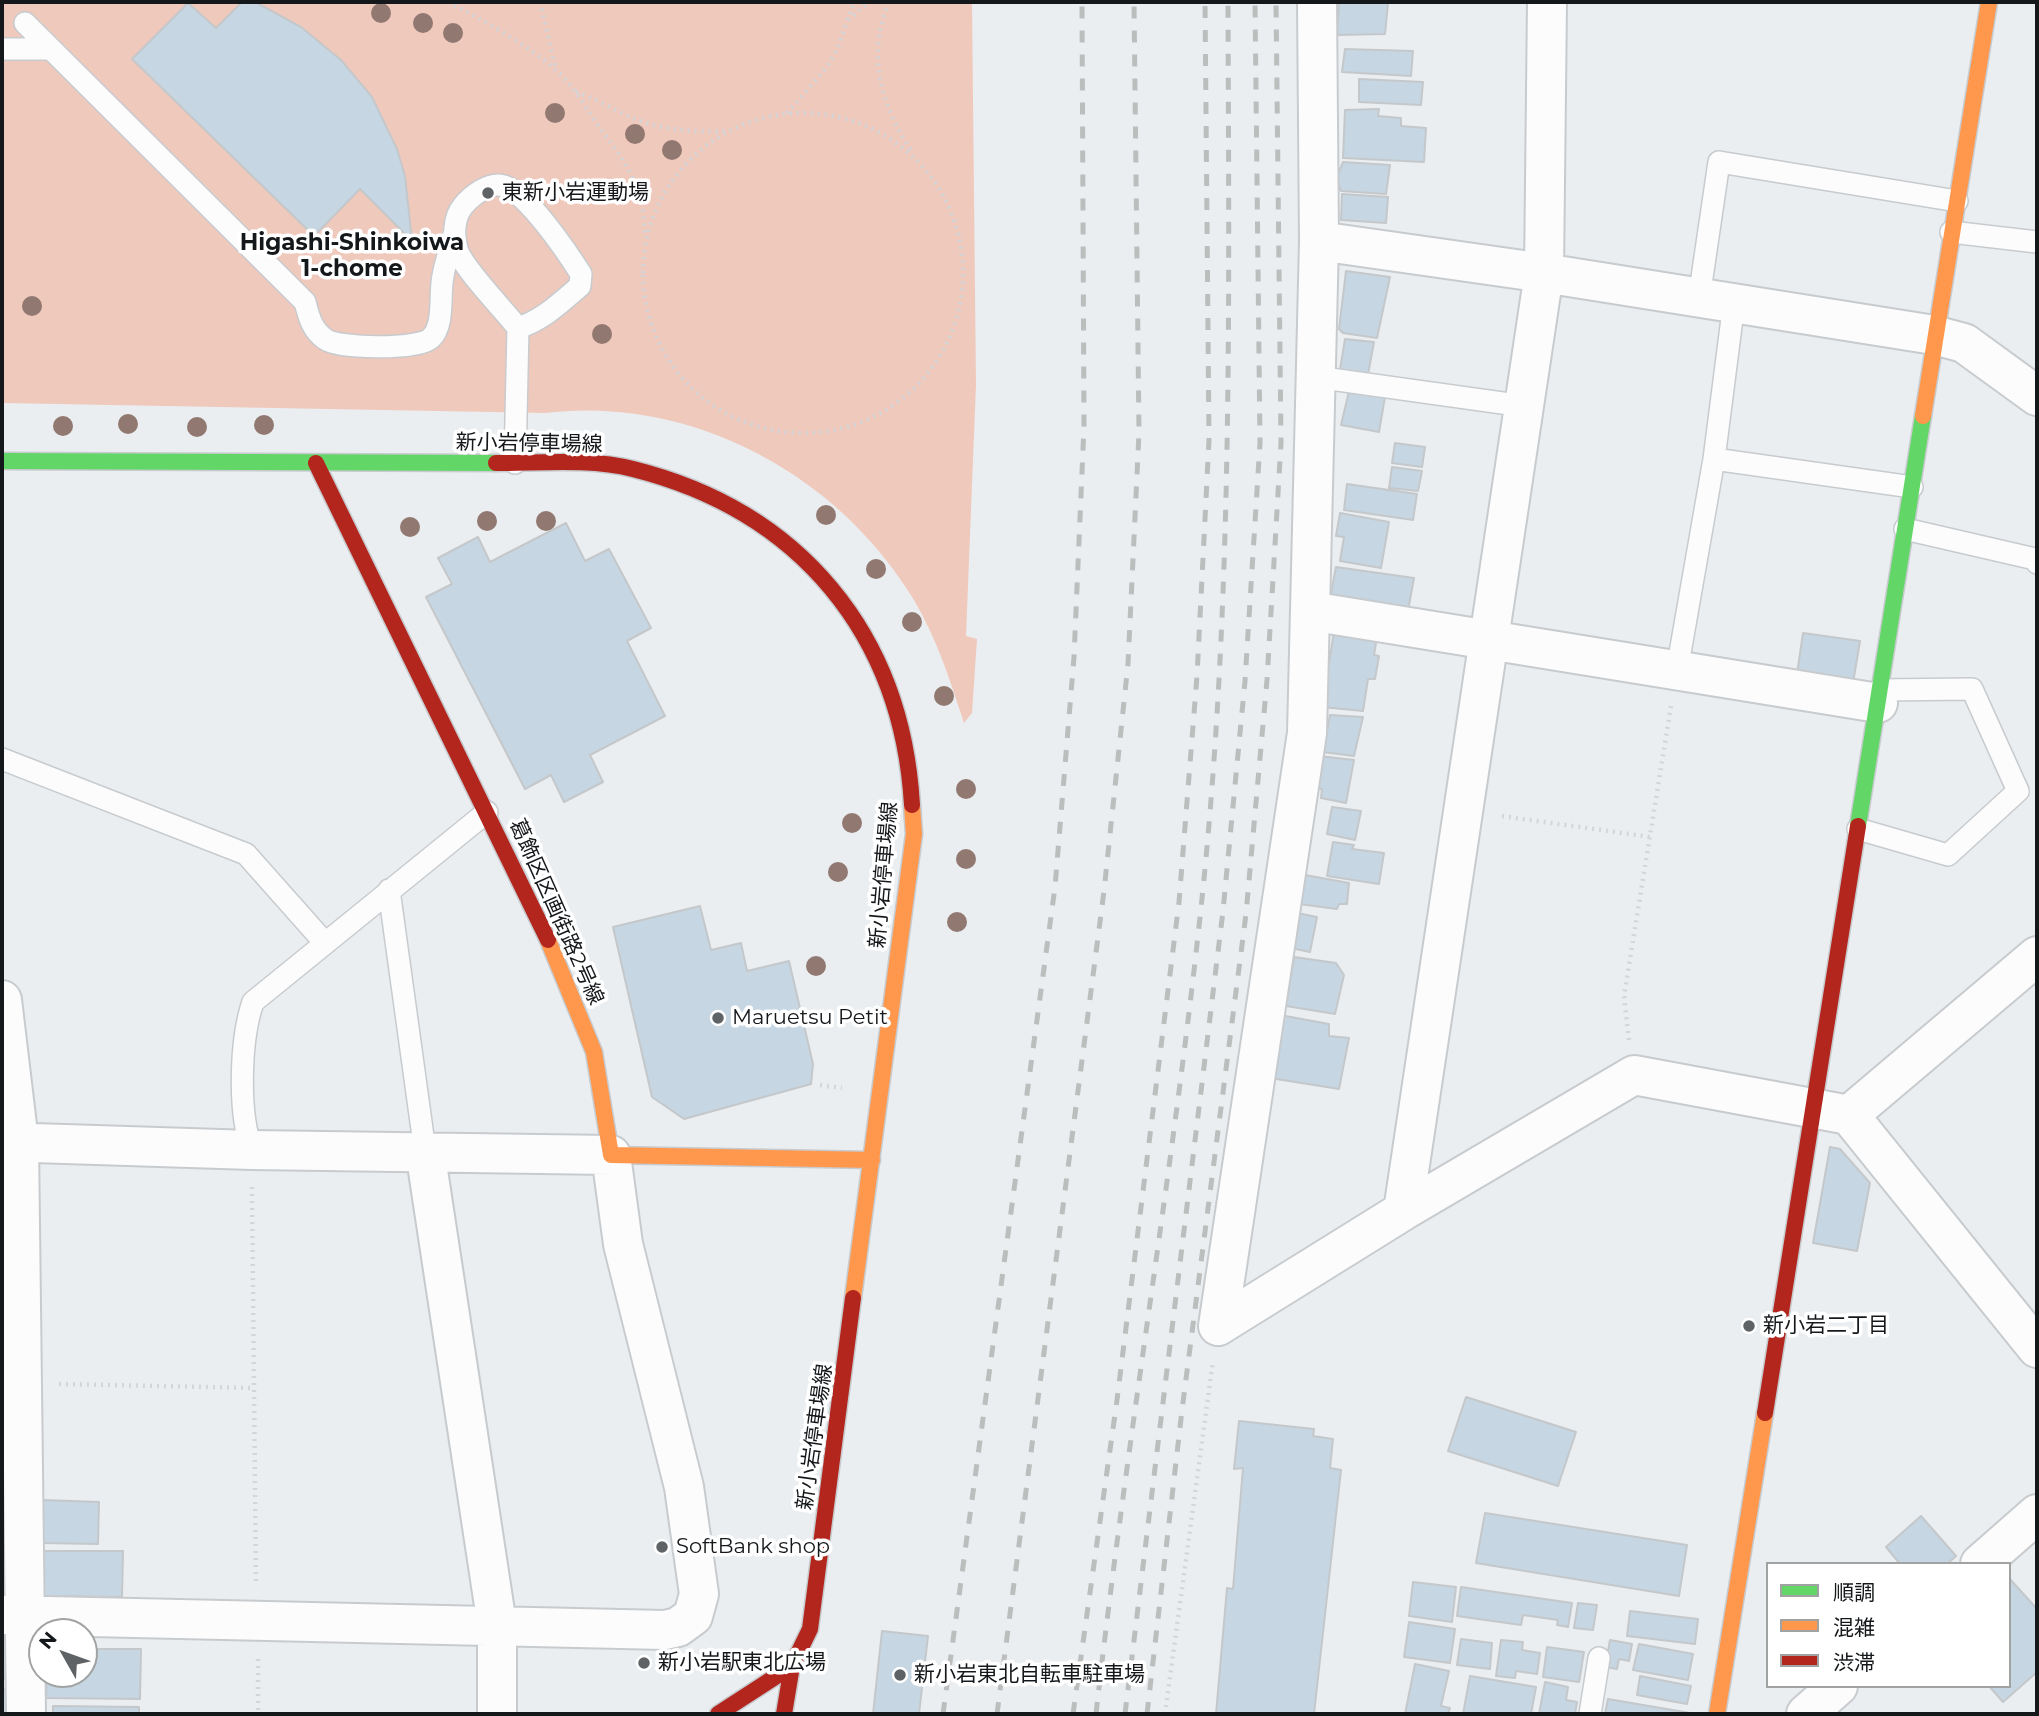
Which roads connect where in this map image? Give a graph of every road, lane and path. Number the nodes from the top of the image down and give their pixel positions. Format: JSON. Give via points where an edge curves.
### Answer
{"nodes":[{"id":1,"x":448,"y":2,"type":"edge"},
{"id":2,"x":540,"y":2,"type":"edge"},
{"id":3,"x":854,"y":2,"type":"edge"},
{"id":4,"x":869,"y":2,"type":"edge"},
{"id":5,"x":889,"y":2,"type":"edge"},
{"id":6,"x":1317,"y":2,"type":"edge"},
{"id":7,"x":1547,"y":2,"type":"edge"},
{"id":8,"x":1989,"y":2,"type":"edge"},
{"id":9,"x":848,"y":21,"type":"junction"},
{"id":10,"x":25,"y":23,"type":"dead end"},
{"id":11,"x":2,"y":49,"type":"edge"},
{"id":12,"x":50,"y":49,"type":"junction"},
{"id":13,"x":556,"y":70,"type":"junction"},
{"id":14,"x":574,"y":91,"type":"junction"},
{"id":15,"x":786,"y":113,"type":"junction"},
{"id":16,"x":728,"y":131,"type":"junction"},
{"id":17,"x":917,"y":160,"type":"junction"},
{"id":18,"x":1957,"y":201,"type":"junction"},
{"id":19,"x":1951,"y":232,"type":"junction"},
{"id":20,"x":454,"y":234,"type":"junction"},
{"id":21,"x":1319,"y":241,"type":"junction"},
{"id":22,"x":2037,"y":242,"type":"edge"},
{"id":23,"x":645,"y":244,"type":"junction"},
{"id":24,"x":1544,"y":273,"type":"junction"},
{"id":25,"x":1716,"y":300,"type":"junction"},
{"id":26,"x":518,"y":328,"type":"junction"},
{"id":27,"x":1934,"y":335,"type":"junction"},
{"id":28,"x":1316,"y":377,"type":"junction"},
{"id":29,"x":2037,"y":396,"type":"edge"},
{"id":30,"x":1524,"y":406,"type":"junction"},
{"id":31,"x":1714,"y":459,"type":"junction"},
{"id":32,"x":2,"y":461,"type":"edge"},
{"id":33,"x":316,"y":463,"type":"junction"},
{"id":34,"x":515,"y":463,"type":"junction"},
{"id":35,"x":1912,"y":487,"type":"junction"},
{"id":36,"x":1905,"y":529,"type":"junction"},
{"id":37,"x":2037,"y":562,"type":"edge"},
{"id":38,"x":1310,"y":611,"type":"junction"},
{"id":39,"x":1489,"y":638,"type":"junction"},
{"id":40,"x":1677,"y":670,"type":"junction"},
{"id":41,"x":1878,"y":696,"type":"junction"},
{"id":42,"x":2,"y":759,"type":"edge"},
{"id":43,"x":1463,"y":810,"type":"junction"},
{"id":44,"x":487,"y":813,"type":"junction"},
{"id":45,"x":1858,"y":829,"type":"junction"},
{"id":46,"x":1650,"y":837,"type":"junction"},
{"id":47,"x":389,"y":890,"type":"junction"},
{"id":48,"x":325,"y":943,"type":"junction"},
{"id":49,"x":2037,"y":956,"type":"edge"},
{"id":50,"x":2,"y":1000,"type":"edge"},
{"id":51,"x":1631,"y":1051,"type":"dead end"},
{"id":52,"x":820,"y":1085,"type":"dead end"},
{"id":53,"x":846,"y":1088,"type":"dead end"},
{"id":54,"x":1831,"y":1111,"type":"junction"},
{"id":55,"x":10,"y":1142,"type":"edge"},
{"id":56,"x":252,"y":1150,"type":"junction"},
{"id":57,"x":425,"y":1151,"type":"junction"},
{"id":58,"x":611,"y":1155,"type":"junction"},
{"id":59,"x":872,"y":1160,"type":"junction"},
{"id":60,"x":1403,"y":1211,"type":"junction"},
{"id":61,"x":1218,"y":1326,"type":"junction"},
{"id":62,"x":2037,"y":1348,"type":"edge"},
{"id":63,"x":13,"y":1383,"type":"edge"},
{"id":64,"x":254,"y":1388,"type":"junction"},
{"id":65,"x":2037,"y":1514,"type":"edge"},
{"id":66,"x":1981,"y":1562,"type":"edge"},
{"id":67,"x":14,"y":1615,"type":"edge"},
{"id":68,"x":257,"y":1621,"type":"junction"},
{"id":69,"x":497,"y":1625,"type":"junction"},
{"id":70,"x":1598,"y":1658,"type":"dead end"},
{"id":71,"x":792,"y":1666,"type":"junction"},
{"id":72,"x":1836,"y":1688,"type":"edge"},
{"id":73,"x":26,"y":1714,"type":"edge"},
{"id":74,"x":258,"y":1714,"type":"edge"},
{"id":75,"x":497,"y":1714,"type":"edge"},
{"id":76,"x":718,"y":1714,"type":"edge"},
{"id":77,"x":784,"y":1714,"type":"edge"},
{"id":78,"x":1165,"y":1714,"type":"edge"},
{"id":79,"x":1590,"y":1714,"type":"edge"},
{"id":80,"x":1717,"y":1714,"type":"edge"},
{"id":81,"x":1806,"y":1714,"type":"edge"}],
"edges":[{"from":1,"to":13,"type":"path","via":[[486,20]]},
{"from":2,"to":13,"type":"path"},
{"from":3,"to":9,"type":"path"},
{"from":4,"to":9,"type":"path"},
{"from":5,"to":17,"type":"path","via":[[880,41],[880,87],[897,130]]},
{"from":6,"to":21,"type":"street"},
{"from":7,"to":24,"type":"street"},
{"from":8,"to":18,"type":"street"},
{"from":9,"to":15,"type":"path","via":[[826,68]]},
{"from":10,"to":12,"type":"lane"},
{"from":11,"to":12,"type":"lane"},
{"from":12,"to":20,"type":"lane","via":[[305,303],[312,326],[328,342],[420,345],[432,338]]},
{"from":13,"to":14,"type":"path"},
{"from":14,"to":16,"type":"path","via":[[672,130]]},
{"from":14,"to":23,"type":"path","via":[[631,170],[645,223]]},
{"from":15,"to":16,"type":"path"},
{"from":15,"to":17,"type":"path","via":[[827,114],[866,125]]},
{"from":16,"to":23,"type":"path","via":[[680,170],[658,205]]},
{"from":17,"to":23,"type":"path","via":[[942,193],[958,230],[963,271],[958,312],[943,350],[919,383],[887,409],[849,426],[809,433],[768,430],[729,416],[696,393],[669,362],[651,325],[643,285]]},
{"from":18,"to":19,"type":"street"},
{"from":18,"to":25,"type":"lane","via":[[1719,162]]},
{"from":19,"to":22,"type":"lane"},
{"from":19,"to":27,"type":"street"},
{"from":20,"to":26,"type":"lane","via":[[459,253]]},
{"from":20,"to":26,"type":"lane","via":[[458,212],[470,198],[488,187],[503,185],[521,196],[571,259],[581,274],[580,286],[536,322]]},
{"from":21,"to":24,"type":"street"},
{"from":21,"to":28,"type":"street"},
{"from":24,"to":25,"type":"street"},
{"from":24,"to":30,"type":"street"},
{"from":25,"to":27,"type":"street"},
{"from":25,"to":31,"type":"lane"},
{"from":26,"to":34,"type":"lane"},
{"from":27,"to":29,"type":"street","via":[[1964,343]]},
{"from":27,"to":35,"type":"street"},
{"from":28,"to":30,"type":"lane"},
{"from":28,"to":38,"type":"street"},
{"from":30,"to":39,"type":"street"},
{"from":31,"to":35,"type":"lane"},
{"from":31,"to":40,"type":"lane"},
{"from":32,"to":33,"type":"street","name":"新小岩停車場線"},
{"from":33,"to":34,"type":"street","name":"新小岩停車場線"},
{"from":33,"to":44,"type":"street","name":"葛飾区区画街路2号線"},
{"from":34,"to":59,"type":"street","name":"新小岩停車場線","via":[[632,468],[719,498],[748,513],[804,556],[858,619],[895,701],[906,738],[914,806]]},
{"from":35,"to":36,"type":"street"},
{"from":36,"to":37,"type":"lane"},
{"from":36,"to":41,"type":"street"},
{"from":38,"to":39,"type":"street"},
{"from":38,"to":61,"type":"street","via":[[1307,733]]},
{"from":39,"to":40,"type":"street"},
{"from":39,"to":43,"type":"street"},
{"from":40,"to":41,"type":"street"},
{"from":40,"to":46,"type":"path"},
{"from":41,"to":45,"type":"street"},
{"from":41,"to":45,"type":"lane","via":[[1972,689],[2018,791],[1948,855]]},
{"from":42,"to":48,"type":"lane","via":[[246,854]]},
{"from":43,"to":46,"type":"path"},
{"from":43,"to":60,"type":"street"},
{"from":44,"to":47,"type":"lane"},
{"from":44,"to":58,"type":"street","name":"葛飾区区画街路2号線","via":[[555,953],[594,1052]]},
{"from":45,"to":54,"type":"street"},
{"from":46,"to":51,"type":"path","via":[[1624,996]]},
{"from":47,"to":48,"type":"lane"},
{"from":47,"to":57,"type":"lane"},
{"from":48,"to":56,"type":"lane","via":[[253,1002],[246,1024],[244,1128]]},
{"from":49,"to":54,"type":"street"},
{"from":50,"to":55,"type":"street"},
{"from":52,"to":53,"type":"path"},
{"from":54,"to":60,"type":"street","via":[[1634,1075]]},
{"from":54,"to":62,"type":"street"},
{"from":54,"to":80,"type":"street"},
{"from":55,"to":56,"type":"street"},
{"from":55,"to":63,"type":"street"},
{"from":56,"to":57,"type":"street"},
{"from":56,"to":64,"type":"path"},
{"from":57,"to":58,"type":"street"},
{"from":57,"to":69,"type":"street"},
{"from":58,"to":59,"type":"street"},
{"from":58,"to":69,"type":"street","via":[[623,1244],[684,1487],[699,1594],[693,1616],[666,1629]]},
{"from":59,"to":71,"type":"street","name":"新小岩停車場線","via":[[810,1629]]},
{"from":60,"to":61,"type":"street"},
{"from":61,"to":78,"type":"path"},
{"from":63,"to":64,"type":"path"},
{"from":63,"to":67,"type":"street"},
{"from":64,"to":68,"type":"path"},
{"from":65,"to":66,"type":"street"},
{"from":67,"to":68,"type":"street"},
{"from":67,"to":73,"type":"street"},
{"from":68,"to":69,"type":"street"},
{"from":68,"to":74,"type":"path"},
{"from":69,"to":75,"type":"street"},
{"from":70,"to":79,"type":"lane"},
{"from":71,"to":76,"type":"street"},
{"from":71,"to":77,"type":"street"},
{"from":72,"to":81,"type":"street"}]}
